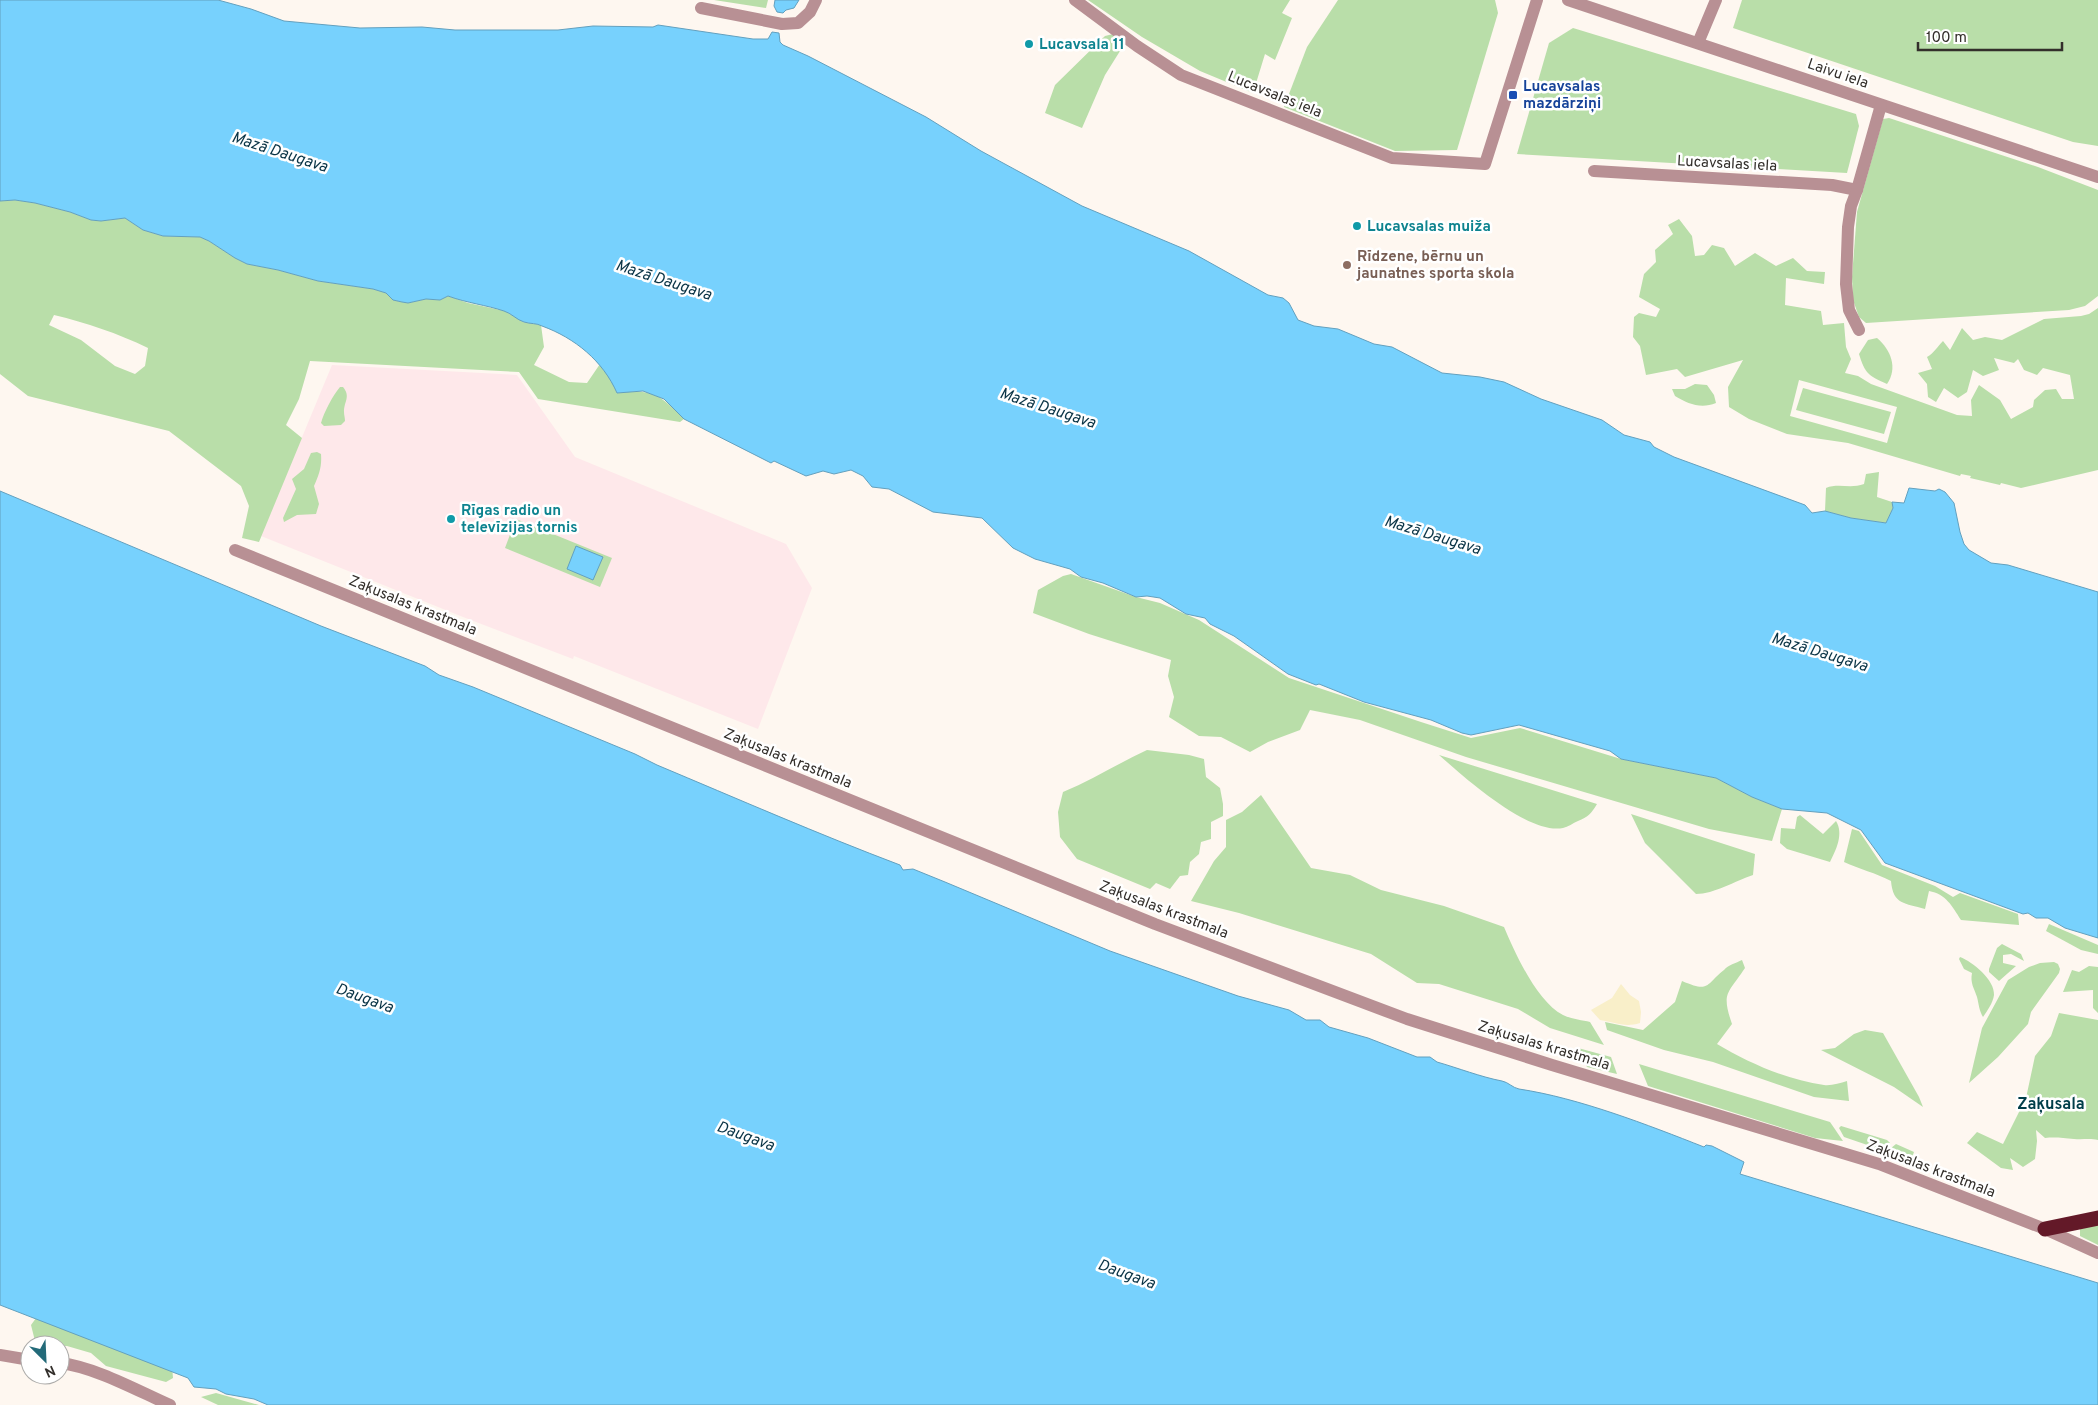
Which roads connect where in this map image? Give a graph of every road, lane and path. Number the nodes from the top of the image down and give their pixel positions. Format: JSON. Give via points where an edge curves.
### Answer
{"nodes":[{"id":1,"x":816,"y":0,"type":"edge"},
{"id":2,"x":1075,"y":0,"type":"edge"},
{"id":3,"x":1537,"y":0,"type":"edge"},
{"id":4,"x":1568,"y":0,"type":"edge"},
{"id":5,"x":1716,"y":0,"type":"edge"},
{"id":6,"x":700,"y":8,"type":"dead end"},
{"id":7,"x":1698,"y":43,"type":"junction"},
{"id":8,"x":1882,"y":105,"type":"junction"},
{"id":9,"x":1594,"y":172,"type":"dead end"},
{"id":10,"x":2098,"y":177,"type":"edge"},
{"id":11,"x":1857,"y":190,"type":"junction"},
{"id":12,"x":1859,"y":330,"type":"dead end"},
{"id":13,"x":234,"y":550,"type":"dead end"},
{"id":14,"x":2098,"y":1218,"type":"edge"},
{"id":15,"x":2045,"y":1229,"type":"junction"},
{"id":16,"x":2098,"y":1253,"type":"edge"},
{"id":17,"x":0,"y":1355,"type":"edge"},
{"id":18,"x":20,"y":1358,"type":"edge"},
{"id":19,"x":70,"y":1365,"type":"edge"},
{"id":20,"x":170,"y":1405,"type":"edge"}],
"edges":[{"from":1,"to":6,"type":"street","via":[[810,12],[798,23],[782,24]]},
{"from":2,"to":3,"type":"street","name":"Lucavsalas iela","via":[[1181,75],[1392,158],[1485,164]]},
{"from":4,"to":7,"type":"street","name":"Laivu iela"},
{"from":5,"to":7,"type":"street"},
{"from":7,"to":8,"type":"street","name":"Laivu iela"},
{"from":8,"to":10,"type":"street","name":"Laivu iela"},
{"from":8,"to":11,"type":"street"},
{"from":9,"to":11,"type":"street","name":"Lucavsalas iela","via":[[1832,185]]},
{"from":11,"to":12,"type":"street","via":[[1848,227],[1846,284],[1849,310]]},
{"from":13,"to":15,"type":"street","name":"Zaķusalas krastmala","via":[[1155,924],[1407,1018],[1879,1164]]},
{"from":14,"to":15,"type":"highway"},
{"from":15,"to":16,"type":"street","name":"Zaķusalas krastmala"},
{"from":17,"to":18,"type":"street"},
{"from":19,"to":20,"type":"street","via":[[110,1378]]}]}
